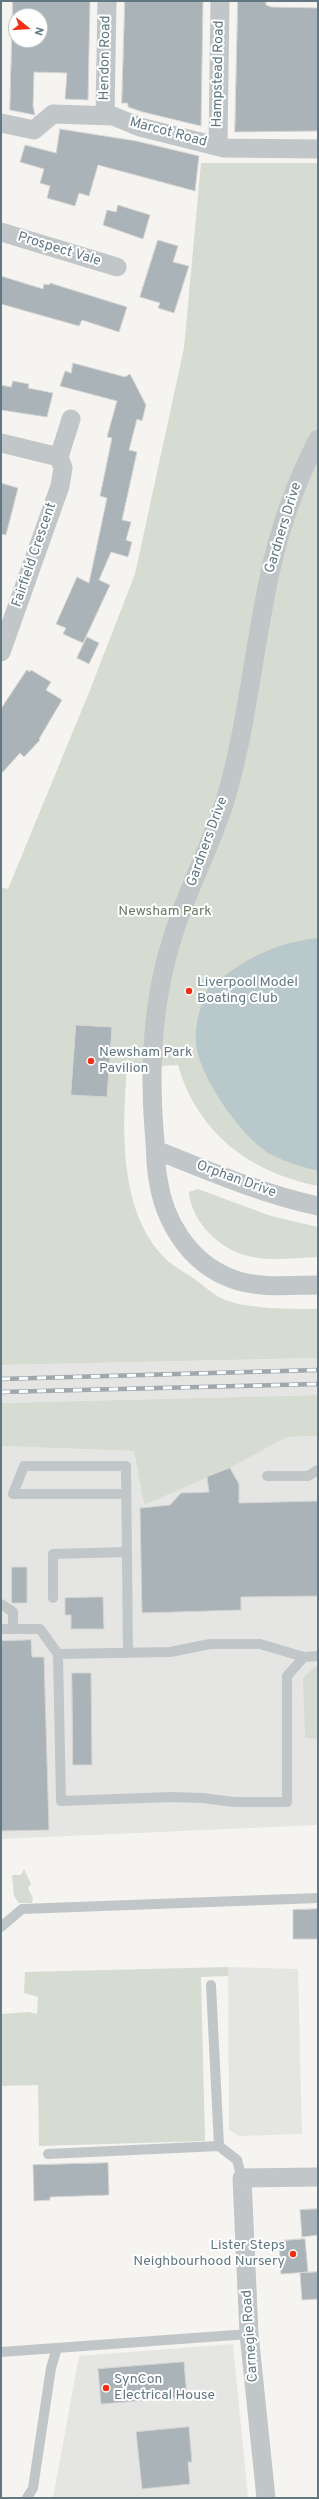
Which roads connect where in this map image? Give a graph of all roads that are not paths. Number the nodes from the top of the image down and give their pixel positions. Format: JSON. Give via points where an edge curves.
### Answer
{"nodes":[{"id":1,"x":107,"y":1,"type":"edge"},
{"id":2,"x":220,"y":1,"type":"edge"},
{"id":3,"x":105,"y":114,"type":"junction"},
{"id":4,"x":1,"y":123,"type":"edge"},
{"id":5,"x":218,"y":146,"type":"junction"},
{"id":6,"x":318,"y":149,"type":"edge"},
{"id":7,"x":1,"y":232,"type":"edge"},
{"id":8,"x":117,"y":267,"type":"dead end"},
{"id":9,"x":71,"y":419,"type":"dead end"},
{"id":10,"x":318,"y":439,"type":"edge"},
{"id":11,"x":1,"y":443,"type":"edge"},
{"id":12,"x":59,"y":457,"type":"junction"},
{"id":13,"x":1,"y":652,"type":"edge"},
{"id":14,"x":156,"y":1150,"type":"junction"},
{"id":15,"x":318,"y":1206,"type":"edge"},
{"id":16,"x":318,"y":1285,"type":"edge"},
{"id":17,"x":318,"y":1470,"type":"edge"},
{"id":18,"x":266,"y":1476,"type":"dead end"},
{"id":19,"x":126,"y":1494,"type":"junction"},
{"id":20,"x":127,"y":1552,"type":"junction"},
{"id":21,"x":53,"y":1598,"type":"dead end"},
{"id":22,"x":1,"y":1604,"type":"edge"},
{"id":23,"x":1,"y":1629,"type":"edge"},
{"id":24,"x":13,"y":1629,"type":"junction"},
{"id":25,"x":128,"y":1653,"type":"junction"},
{"id":26,"x":58,"y":1654,"type":"junction"},
{"id":27,"x":318,"y":1656,"type":"edge"},
{"id":28,"x":304,"y":1657,"type":"junction"},
{"id":29,"x":318,"y":1898,"type":"edge"},
{"id":30,"x":1,"y":1927,"type":"edge"},
{"id":31,"x":211,"y":1985,"type":"dead end"},
{"id":32,"x":219,"y":2146,"type":"junction"},
{"id":33,"x":48,"y":2154,"type":"dead end"},
{"id":34,"x":318,"y":2177,"type":"edge"},
{"id":35,"x":242,"y":2178,"type":"junction"},
{"id":36,"x":249,"y":2334,"type":"junction"},
{"id":37,"x":58,"y":2348,"type":"junction"},
{"id":38,"x":1,"y":2352,"type":"edge"},
{"id":39,"x":27,"y":2498,"type":"edge"},
{"id":40,"x":266,"y":2498,"type":"edge"}],
"edges":[{"from":1,"to":3,"type":"street","name":"Hendon Road"},
{"from":2,"to":5,"type":"street","name":"Hampstead Road"},
{"from":3,"to":4,"type":"street","name":"Marcot Road","via":[[53,114],[34,130]]},
{"from":3,"to":5,"type":"street","name":"Marcot Road","via":[[140,127]]},
{"from":5,"to":6,"type":"street","name":"Marcot Road"},
{"from":7,"to":8,"type":"street","name":"Prospect Vale"},
{"from":9,"to":12,"type":"street","name":"Fairfield Crescent"},
{"from":10,"to":14,"type":"street","name":"Gardners Drive","via":[[299,478],[273,561],[244,721],[225,801],[172,938],[159,986],[150,1079]]},
{"from":11,"to":12,"type":"street"},
{"from":12,"to":13,"type":"street","name":"Fairfield Crescent","via":[[62,468],[60,486]]},
{"from":14,"to":15,"type":"street","name":"Orphan Drive","via":[[233,1180]]},
{"from":14,"to":16,"type":"street","name":"Gardners Drive","via":[[157,1178],[168,1214],[184,1245],[209,1267],[231,1279],[258,1284]]},
{"from":17,"to":18,"type":"lane","via":[[308,1476]]},
{"from":19,"to":19,"type":"lane","via":[[126,1466],[24,1466],[13,1494]]},
{"from":19,"to":20,"type":"lane"},
{"from":20,"to":21,"type":"lane","via":[[53,1554]]},
{"from":20,"to":25,"type":"lane"},
{"from":22,"to":24,"type":"lane","via":[[13,1612]]},
{"from":23,"to":24,"type":"lane"},
{"from":24,"to":26,"type":"lane","via":[[40,1629]]},
{"from":25,"to":26,"type":"lane"},
{"from":25,"to":28,"type":"lane","via":[[170,1652],[210,1644],[260,1644]]},
{"from":26,"to":28,"type":"lane","via":[[60,1801],[171,1797],[234,1802],[287,1802],[287,1676]]},
{"from":27,"to":28,"type":"lane"},
{"from":29,"to":30,"type":"lane","via":[[22,1909]]},
{"from":31,"to":32,"type":"lane"},
{"from":32,"to":33,"type":"lane"},
{"from":32,"to":35,"type":"lane","via":[[237,2160]]},
{"from":34,"to":35,"type":"street"},
{"from":35,"to":36,"type":"street","name":"Carnegie Road"},
{"from":36,"to":37,"type":"lane"},
{"from":36,"to":40,"type":"street","name":"Carnegie Road"},
{"from":37,"to":38,"type":"lane"},
{"from":37,"to":39,"type":"lane","via":[[51,2368],[33,2488]]}]}
